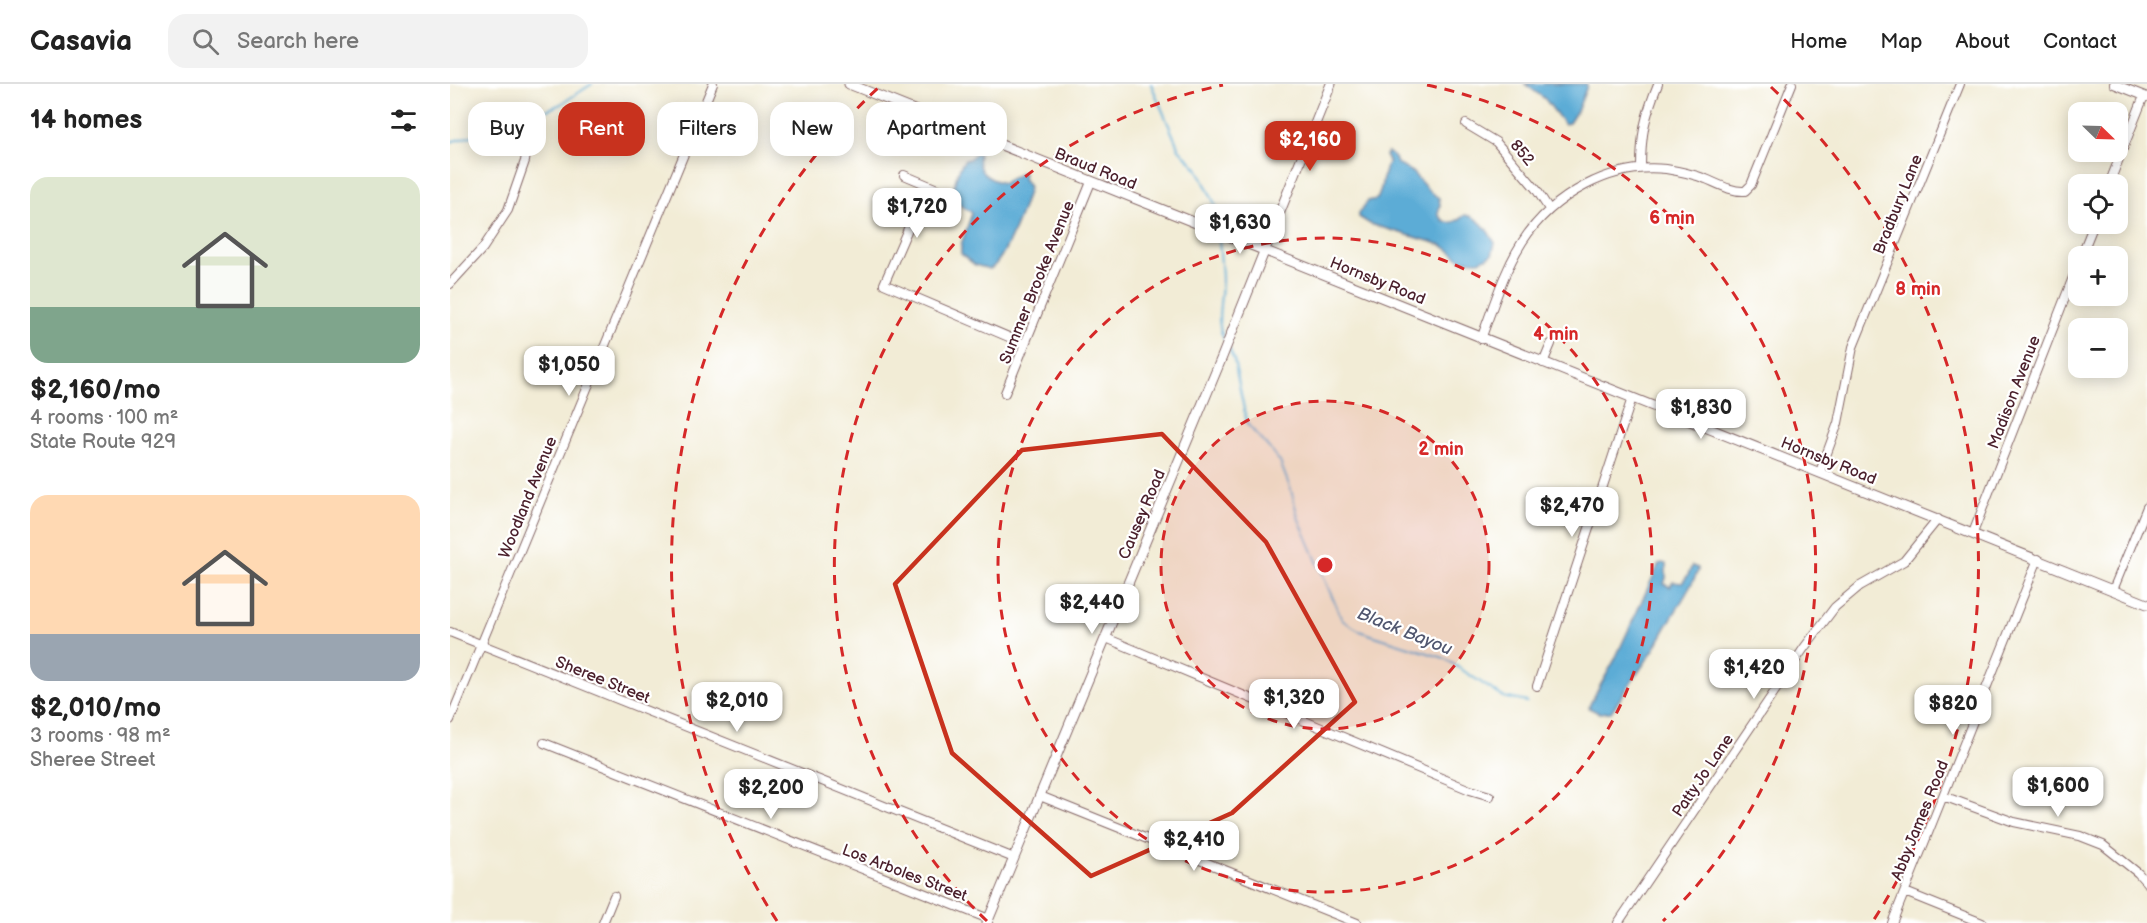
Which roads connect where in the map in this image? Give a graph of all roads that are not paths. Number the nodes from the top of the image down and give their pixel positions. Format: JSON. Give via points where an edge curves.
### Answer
{"nodes":[{"id":1,"x":713,"y":84,"type":"edge"},
{"id":2,"x":849,"y":84,"type":"edge"},
{"id":3,"x":1331,"y":84,"type":"edge"},
{"id":4,"x":1658,"y":84,"type":"edge"},
{"id":5,"x":1792,"y":84,"type":"edge"},
{"id":6,"x":1960,"y":84,"type":"edge"},
{"id":7,"x":2114,"y":84,"type":"edge"},
{"id":8,"x":2146,"y":96,"type":"edge"},
{"id":9,"x":1466,"y":124,"type":"dead end"},
{"id":10,"x":526,"y":156,"type":"edge"},
{"id":11,"x":1641,"y":168,"type":"junction"},
{"id":12,"x":2113,"y":174,"type":"edge"},
{"id":13,"x":904,"y":176,"type":"dead end"},
{"id":14,"x":1091,"y":182,"type":"junction"},
{"id":15,"x":927,"y":185,"type":"junction"},
{"id":16,"x":942,"y":191,"type":"dead end"},
{"id":17,"x":1549,"y":208,"type":"junction"},
{"id":18,"x":1266,"y":250,"type":"junction"},
{"id":19,"x":450,"y":284,"type":"edge"},
{"id":20,"x":2068,"y":290,"type":"edge"},
{"id":21,"x":1481,"y":339,"type":"junction"},
{"id":22,"x":1025,"y":344,"type":"junction"},
{"id":23,"x":1551,"y":344,"type":"dead end"},
{"id":24,"x":1543,"y":363,"type":"junction"},
{"id":25,"x":1005,"y":393,"type":"dead end"},
{"id":26,"x":1632,"y":398,"type":"junction"},
{"id":27,"x":1820,"y":472,"type":"junction"},
{"id":28,"x":2147,"y":507,"type":"edge"},
{"id":29,"x":1938,"y":519,"type":"junction"},
{"id":30,"x":1972,"y":533,"type":"junction"},
{"id":31,"x":2038,"y":559,"type":"junction"},
{"id":32,"x":2113,"y":590,"type":"junction"},
{"id":33,"x":2147,"y":604,"type":"edge"},
{"id":34,"x":450,"y":632,"type":"edge"},
{"id":35,"x":1106,"y":638,"type":"junction"},
{"id":36,"x":481,"y":645,"type":"junction"},
{"id":37,"x":1537,"y":686,"type":"dead end"},
{"id":38,"x":450,"y":720,"type":"edge"},
{"id":39,"x":543,"y":743,"type":"dead end"},
{"id":40,"x":1040,"y":796,"type":"junction"},
{"id":41,"x":1490,"y":796,"type":"dead end"},
{"id":42,"x":1943,"y":796,"type":"junction"},
{"id":43,"x":1014,"y":858,"type":"junction"},
{"id":44,"x":2147,"y":884,"type":"edge"},
{"id":45,"x":1905,"y":892,"type":"junction"},
{"id":46,"x":614,"y":896,"type":"dead end"},
{"id":47,"x":988,"y":921,"type":"edge"},
{"id":48,"x":603,"y":923,"type":"edge"},
{"id":49,"x":1358,"y":923,"type":"edge"},
{"id":50,"x":1618,"y":923,"type":"edge"},
{"id":51,"x":1892,"y":923,"type":"edge"},
{"id":52,"x":1982,"y":923,"type":"edge"}],
"edges":[{"from":1,"to":36,"type":"street","name":"Woodland Avenue"},
{"from":2,"to":14,"type":"street","name":"Braud Road"},
{"from":3,"to":18,"type":"street","name":"Causey Road"},
{"from":4,"to":11,"type":"street","via":[[1647,112]]},
{"from":5,"to":11,"type":"street","via":[[1747,190],[1735,190],[1685,173]]},
{"from":6,"to":27,"type":"street","name":"Bradbury Lane","via":[[1853,347],[1838,423]]},
{"from":7,"to":8,"type":"street"},
{"from":8,"to":12,"type":"street"},
{"from":9,"to":17,"type":"street","name":"852","via":[[1496,142]]},
{"from":10,"to":19,"type":"street","via":[[508,210],[483,248]]},
{"from":11,"to":17,"type":"street","via":[[1596,180]]},
{"from":13,"to":15,"type":"street"},
{"from":14,"to":18,"type":"street","name":"Braud Road"},
{"from":14,"to":22,"type":"street","name":"Summer Brooke Avenue"},
{"from":15,"to":16,"type":"street"},
{"from":15,"to":22,"type":"street","via":[[884,284]]},
{"from":17,"to":21,"type":"street","via":[[1516,250]]},
{"from":18,"to":21,"type":"street","name":"Hornsby Road"},
{"from":18,"to":35,"type":"street","name":"Causey Road"},
{"from":20,"to":30,"type":"street","name":"Madison Avenue"},
{"from":21,"to":24,"type":"street","name":"Hornsby Road"},
{"from":22,"to":25,"type":"street","name":"Summer Brooke Avenue"},
{"from":23,"to":24,"type":"street"},
{"from":24,"to":26,"type":"street","name":"Hornsby Road"},
{"from":26,"to":27,"type":"street","name":"Hornsby Road"},
{"from":26,"to":37,"type":"street"},
{"from":27,"to":29,"type":"street","name":"Hornsby Road"},
{"from":28,"to":32,"type":"street"},
{"from":29,"to":30,"type":"street","name":"Hornsby Road"},
{"from":29,"to":50,"type":"street","name":"Patty Jo Lane","via":[[1904,561],[1860,586],[1835,607]]},
{"from":30,"to":31,"type":"street","name":"Hornsby Road"},
{"from":31,"to":32,"type":"street","name":"Hornsby Road"},
{"from":31,"to":42,"type":"street","name":"Abby James Road"},
{"from":32,"to":33,"type":"street","name":"Hornsby Road"},
{"from":34,"to":36,"type":"street","name":"Sheree Street"},
{"from":35,"to":40,"type":"street","name":"Causey Road"},
{"from":35,"to":41,"type":"street"},
{"from":36,"to":38,"type":"street","name":"Woodland Avenue"},
{"from":36,"to":43,"type":"street","name":"Sheree Street"},
{"from":39,"to":47,"type":"street","name":"Los Arboles Street"},
{"from":40,"to":43,"type":"street","name":"Causey Road"},
{"from":40,"to":49,"type":"street"},
{"from":42,"to":44,"type":"street","via":[[2014,822],[2103,845]]},
{"from":42,"to":45,"type":"street","name":"Abby James Road"},
{"from":43,"to":47,"type":"street","name":"Causey Road"},
{"from":45,"to":51,"type":"street","name":"Abby James Road"},
{"from":45,"to":52,"type":"street"},
{"from":46,"to":48,"type":"street"}]}
